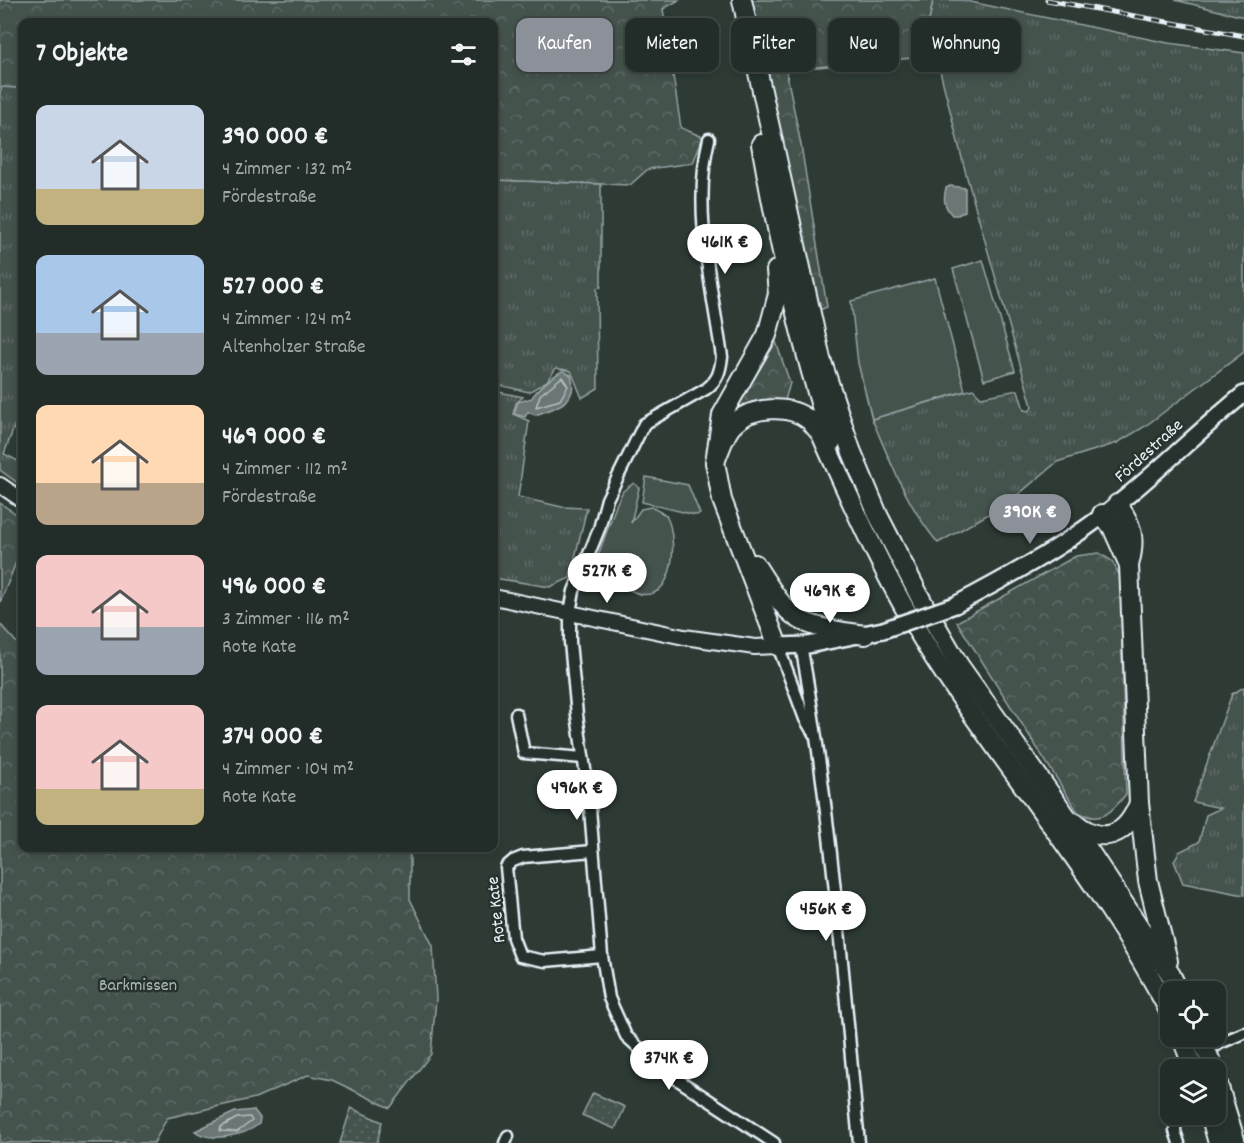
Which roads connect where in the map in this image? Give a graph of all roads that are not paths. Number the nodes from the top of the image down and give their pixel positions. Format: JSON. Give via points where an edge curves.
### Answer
{"nodes":[{"id":1,"x":741,"y":0,"type":"edge"},
{"id":2,"x":709,"y":139,"type":"dead end"},
{"id":3,"x":776,"y":226,"type":"junction"},
{"id":4,"x":1244,"y":394,"type":"edge"},
{"id":5,"x":715,"y":462,"type":"junction"},
{"id":6,"x":0,"y":485,"type":"edge"},
{"id":7,"x":18,"y":497,"type":"edge"},
{"id":8,"x":1109,"y":509,"type":"junction"},
{"id":9,"x":733,"y":529,"type":"junction"},
{"id":10,"x":876,"y":550,"type":"junction"},
{"id":11,"x":498,"y":598,"type":"edge"},
{"id":12,"x":784,"y":609,"type":"junction"},
{"id":13,"x":570,"y":612,"type":"junction"},
{"id":14,"x":865,"y":635,"type":"junction"},
{"id":15,"x":801,"y":645,"type":"junction"},
{"id":16,"x":778,"y":646,"type":"junction"},
{"id":17,"x":516,"y":714,"type":"dead end"},
{"id":18,"x":815,"y":736,"type":"junction"},
{"id":19,"x":583,"y":758,"type":"junction"},
{"id":20,"x":1139,"y":803,"type":"junction"},
{"id":21,"x":1067,"y":817,"type":"junction"},
{"id":22,"x":593,"y":850,"type":"junction"},
{"id":23,"x":602,"y":956,"type":"junction"},
{"id":24,"x":1171,"y":975,"type":"junction"},
{"id":25,"x":1174,"y":981,"type":"edge"},
{"id":26,"x":1160,"y":995,"type":"edge"},
{"id":27,"x":1244,"y":1033,"type":"edge"},
{"id":28,"x":1207,"y":1059,"type":"edge"},
{"id":29,"x":1226,"y":1121,"type":"edge"},
{"id":30,"x":1175,"y":1125,"type":"edge"},
{"id":31,"x":1213,"y":1125,"type":"edge"},
{"id":32,"x":774,"y":1143,"type":"edge"},
{"id":33,"x":859,"y":1143,"type":"edge"},
{"id":34,"x":1179,"y":1143,"type":"edge"},
{"id":35,"x":1218,"y":1143,"type":"edge"},
{"id":36,"x":1236,"y":1143,"type":"edge"}],
"edges":[{"from":1,"to":3,"type":"highway"},
{"from":1,"to":21,"type":"highway","via":[[821,358],[851,450],[892,546],[941,637]]},
{"from":2,"to":13,"type":"street","via":[[702,169],[705,233],[722,357],[720,373],[706,389],[644,424],[607,499]]},
{"from":3,"to":5,"type":"highway","via":[[778,294],[766,335],[722,415]]},
{"from":3,"to":10,"type":"highway","via":[[813,384],[835,451]]},
{"from":4,"to":8,"type":"main road","name":"Fördestraße"},
{"from":5,"to":9,"type":"highway","via":[[722,500]]},
{"from":5,"to":10,"type":"highway","via":[[733,424],[748,414],[768,409],[807,418],[821,434]]},
{"from":6,"to":7,"type":"street"},
{"from":8,"to":14,"type":"main road","name":"Fördestraße","bridge":true,"via":[[1030,564],[955,605]]},
{"from":8,"to":20,"type":"highway","via":[[1127,517],[1134,548],[1129,565]]},
{"from":9,"to":12,"type":"highway"},
{"from":9,"to":16,"type":"highway"},
{"from":10,"to":26,"type":"highway","via":[[945,676],[1123,929]]},
{"from":11,"to":13,"type":"street"},
{"from":12,"to":14,"type":"highway","via":[[804,623]]},
{"from":12,"to":16,"type":"highway"},
{"from":13,"to":16,"type":"street","via":[[684,637],[755,647]]},
{"from":13,"to":19,"type":"street"},
{"from":14,"to":15,"type":"main road","name":"Fördestraße"},
{"from":15,"to":16,"type":"main road","name":"Fördestraße"},
{"from":15,"to":18,"type":"street"},
{"from":16,"to":18,"type":"street"},
{"from":17,"to":19,"type":"street","via":[[524,753]]},
{"from":18,"to":33,"type":"street","via":[[829,821]]},
{"from":19,"to":22,"type":"street"},
{"from":20,"to":21,"type":"highway","via":[[1127,826],[1107,835],[1090,833]]},
{"from":20,"to":24,"type":"highway","via":[[1148,881]]},
{"from":21,"to":24,"type":"highway"},
{"from":22,"to":23,"type":"street"},
{"from":22,"to":23,"type":"street","name":"Rote Kate","via":[[523,857],[506,867],[513,938],[520,956],[545,961]]},
{"from":23,"to":32,"type":"street","via":[[609,998],[626,1036],[663,1070]]},
{"from":24,"to":25,"type":"highway"},
{"from":27,"to":28,"type":"street","via":[[1220,1043]]},
{"from":29,"to":36,"type":"highway"},
{"from":30,"to":34,"type":"street"},
{"from":31,"to":35,"type":"highway"}]}
